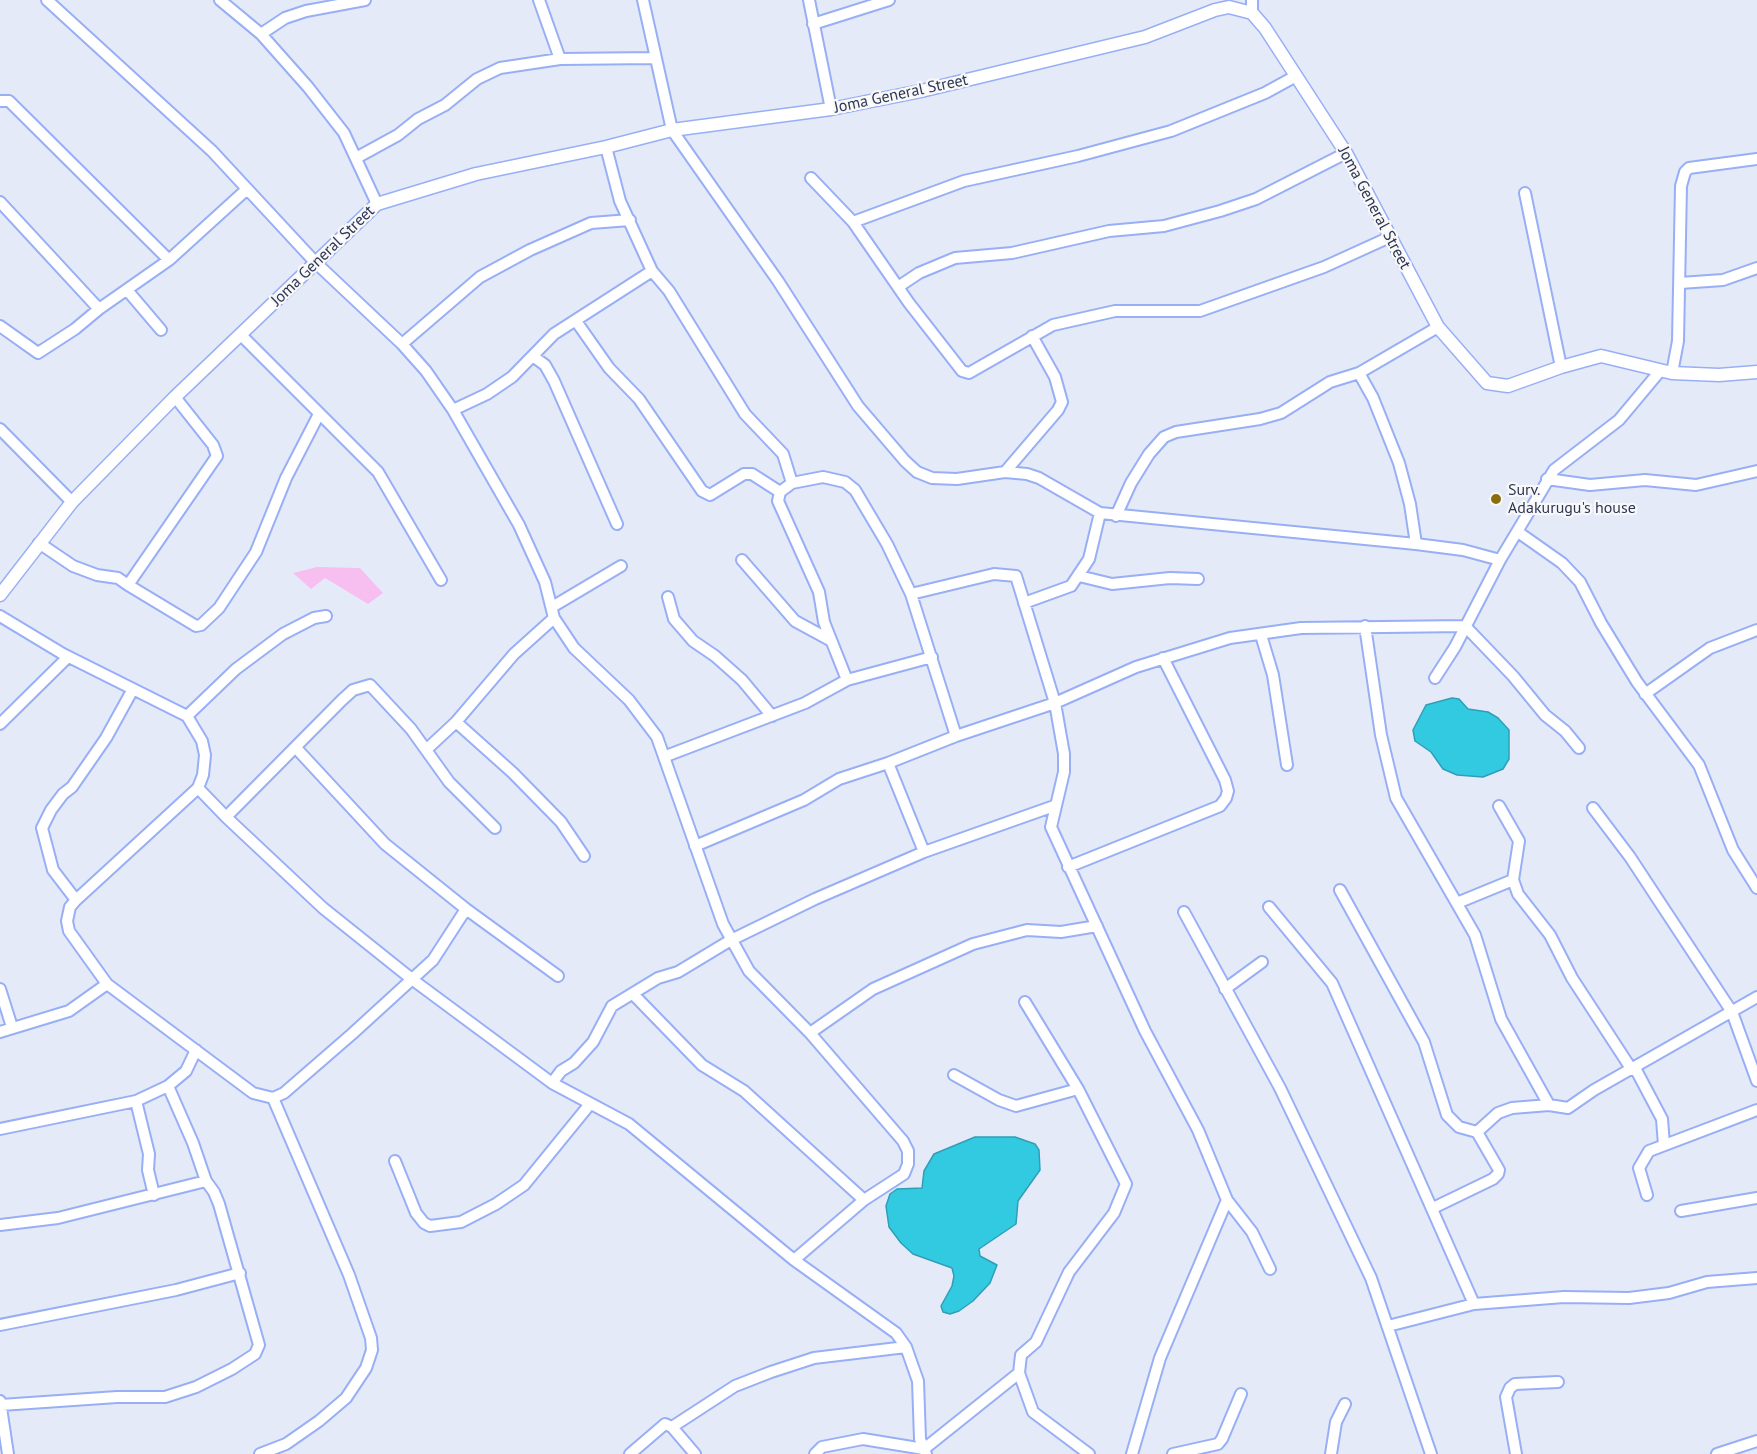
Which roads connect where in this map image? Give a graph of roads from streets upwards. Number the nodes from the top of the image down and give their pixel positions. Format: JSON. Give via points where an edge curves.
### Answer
{"nodes":[{"id":1,"x":47,"y":0,"type":"edge"},
{"id":2,"x":220,"y":0,"type":"edge"},
{"id":3,"x":365,"y":0,"type":"edge"},
{"id":4,"x":539,"y":0,"type":"edge"},
{"id":5,"x":643,"y":0,"type":"edge"},
{"id":6,"x":809,"y":0,"type":"edge"},
{"id":7,"x":888,"y":0,"type":"edge"},
{"id":8,"x":1252,"y":6,"type":"edge"},
{"id":9,"x":813,"y":24,"type":"junction"},
{"id":10,"x":261,"y":34,"type":"junction"},
{"id":11,"x":655,"y":58,"type":"junction"},
{"id":12,"x":560,"y":59,"type":"junction"},
{"id":13,"x":1296,"y":76,"type":"junction"},
{"id":14,"x":0,"y":101,"type":"edge"},
{"id":15,"x":831,"y":109,"type":"junction"},
{"id":16,"x":672,"y":130,"type":"junction"},
{"id":17,"x":606,"y":147,"type":"junction"},
{"id":18,"x":1346,"y":153,"type":"junction"},
{"id":19,"x":356,"y":158,"type":"junction"},
{"id":20,"x":1757,"y":159,"type":"edge"},
{"id":21,"x":810,"y":178,"type":"dead end"},
{"id":22,"x":246,"y":190,"type":"junction"},
{"id":23,"x":1525,"y":193,"type":"dead end"},
{"id":24,"x":0,"y":202,"type":"edge"},
{"id":25,"x":377,"y":204,"type":"junction"},
{"id":26,"x":630,"y":220,"type":"junction"},
{"id":27,"x":853,"y":222,"type":"junction"},
{"id":28,"x":1390,"y":237,"type":"junction"},
{"id":29,"x":169,"y":260,"type":"junction"},
{"id":30,"x":315,"y":262,"type":"junction"},
{"id":31,"x":1757,"y":268,"type":"edge"},
{"id":32,"x":652,"y":271,"type":"junction"},
{"id":33,"x":1680,"y":283,"type":"junction"},
{"id":34,"x":898,"y":287,"type":"junction"},
{"id":35,"x":128,"y":290,"type":"junction"},
{"id":36,"x":99,"y":309,"type":"junction"},
{"id":37,"x":576,"y":321,"type":"junction"},
{"id":38,"x":0,"y":326,"type":"edge"},
{"id":39,"x":1438,"y":327,"type":"junction"},
{"id":40,"x":161,"y":330,"type":"dead end"},
{"id":41,"x":241,"y":335,"type":"junction"},
{"id":42,"x":1032,"y":336,"type":"junction"},
{"id":43,"x":402,"y":344,"type":"junction"},
{"id":44,"x":534,"y":357,"type":"junction"},
{"id":45,"x":1561,"y":367,"type":"junction"},
{"id":46,"x":1666,"y":372,"type":"junction"},
{"id":47,"x":1757,"y":372,"type":"edge"},
{"id":48,"x":1359,"y":373,"type":"junction"},
{"id":49,"x":174,"y":397,"type":"junction"},
{"id":50,"x":453,"y":410,"type":"junction"},
{"id":51,"x":319,"y":414,"type":"junction"},
{"id":52,"x":1,"y":431,"type":"edge"},
{"id":53,"x":1757,"y":471,"type":"edge"},
{"id":54,"x":1005,"y":472,"type":"junction"},
{"id":55,"x":1547,"y":479,"type":"junction"},
{"id":56,"x":792,"y":483,"type":"junction"},
{"id":57,"x":780,"y":492,"type":"junction"},
{"id":58,"x":72,"y":502,"type":"junction"},
{"id":59,"x":1100,"y":513,"type":"junction"},
{"id":60,"x":1116,"y":516,"type":"junction"},
{"id":61,"x":617,"y":524,"type":"dead end"},
{"id":62,"x":1518,"y":532,"type":"junction"},
{"id":63,"x":39,"y":543,"type":"junction"},
{"id":64,"x":1416,"y":544,"type":"junction"},
{"id":65,"x":742,"y":560,"type":"dead end"},
{"id":66,"x":1500,"y":560,"type":"junction"},
{"id":67,"x":621,"y":566,"type":"dead end"},
{"id":68,"x":1079,"y":576,"type":"junction"},
{"id":69,"x":1198,"y":579,"type":"dead end"},
{"id":70,"x":441,"y":580,"type":"dead end"},
{"id":71,"x":128,"y":585,"type":"junction"},
{"id":72,"x":911,"y":594,"type":"junction"},
{"id":73,"x":0,"y":595,"type":"edge"},
{"id":74,"x":668,"y":597,"type":"dead end"},
{"id":75,"x":1024,"y":603,"type":"junction"},
{"id":76,"x":552,"y":607,"type":"junction"},
{"id":77,"x":0,"y":616,"type":"edge"},
{"id":78,"x":326,"y":616,"type":"dead end"},
{"id":79,"x":554,"y":618,"type":"junction"},
{"id":80,"x":1365,"y":626,"type":"junction"},
{"id":81,"x":1465,"y":626,"type":"junction"},
{"id":82,"x":1757,"y":630,"type":"edge"},
{"id":83,"x":1261,"y":635,"type":"junction"},
{"id":84,"x":830,"y":640,"type":"junction"},
{"id":85,"x":68,"y":657,"type":"junction"},
{"id":86,"x":932,"y":657,"type":"junction"},
{"id":87,"x":1163,"y":658,"type":"junction"},
{"id":88,"x":1435,"y":678,"type":"dead end"},
{"id":89,"x":847,"y":680,"type":"junction"},
{"id":90,"x":133,"y":689,"type":"junction"},
{"id":91,"x":1646,"y":694,"type":"junction"},
{"id":92,"x":1055,"y":704,"type":"junction"},
{"id":93,"x":187,"y":716,"type":"junction"},
{"id":94,"x":772,"y":716,"type":"junction"},
{"id":95,"x":456,"y":722,"type":"junction"},
{"id":96,"x":0,"y":724,"type":"edge"},
{"id":97,"x":956,"y":735,"type":"junction"},
{"id":98,"x":296,"y":748,"type":"junction"},
{"id":99,"x":1579,"y":748,"type":"dead end"},
{"id":100,"x":427,"y":749,"type":"junction"},
{"id":101,"x":666,"y":756,"type":"junction"},
{"id":102,"x":888,"y":763,"type":"junction"},
{"id":103,"x":1287,"y":765,"type":"dead end"},
{"id":104,"x":198,"y":788,"type":"junction"},
{"id":105,"x":1054,"y":806,"type":"junction"},
{"id":106,"x":1499,"y":806,"type":"dead end"},
{"id":107,"x":1593,"y":808,"type":"dead end"},
{"id":108,"x":226,"y":817,"type":"junction"},
{"id":109,"x":495,"y":828,"type":"dead end"},
{"id":110,"x":695,"y":846,"type":"junction"},
{"id":111,"x":924,"y":852,"type":"junction"},
{"id":112,"x":584,"y":856,"type":"dead end"},
{"id":113,"x":1068,"y":867,"type":"junction"},
{"id":114,"x":1514,"y":880,"type":"junction"},
{"id":115,"x":1757,"y":888,"type":"edge"},
{"id":116,"x":1340,"y":890,"type":"dead end"},
{"id":117,"x":76,"y":900,"type":"junction"},
{"id":118,"x":1457,"y":903,"type":"junction"},
{"id":119,"x":1269,"y":907,"type":"dead end"},
{"id":120,"x":466,"y":909,"type":"junction"},
{"id":121,"x":1184,"y":912,"type":"dead end"},
{"id":122,"x":1097,"y":926,"type":"junction"},
{"id":123,"x":731,"y":940,"type":"junction"},
{"id":124,"x":1262,"y":962,"type":"dead end"},
{"id":125,"x":558,"y":976,"type":"dead end"},
{"id":126,"x":413,"y":980,"type":"junction"},
{"id":127,"x":107,"y":984,"type":"junction"},
{"id":128,"x":0,"y":989,"type":"edge"},
{"id":129,"x":1226,"y":989,"type":"junction"},
{"id":130,"x":633,"y":994,"type":"junction"},
{"id":131,"x":1757,"y":997,"type":"edge"},
{"id":132,"x":1025,"y":1002,"type":"dead end"},
{"id":133,"x":1732,"y":1012,"type":"junction"},
{"id":134,"x":12,"y":1027,"type":"junction"},
{"id":135,"x":0,"y":1032,"type":"edge"},
{"id":136,"x":810,"y":1033,"type":"junction"},
{"id":137,"x":196,"y":1050,"type":"junction"},
{"id":138,"x":1633,"y":1069,"type":"junction"},
{"id":139,"x":954,"y":1075,"type":"dead end"},
{"id":140,"x":1757,"y":1081,"type":"edge"},
{"id":141,"x":552,"y":1083,"type":"junction"},
{"id":142,"x":168,"y":1086,"type":"junction"},
{"id":143,"x":1078,"y":1089,"type":"junction"},
{"id":144,"x":273,"y":1098,"type":"junction"},
{"id":145,"x":136,"y":1101,"type":"junction"},
{"id":146,"x":590,"y":1104,"type":"junction"},
{"id":147,"x":1549,"y":1105,"type":"junction"},
{"id":148,"x":1757,"y":1110,"type":"edge"},
{"id":149,"x":0,"y":1129,"type":"edge"},
{"id":150,"x":1477,"y":1132,"type":"junction"},
{"id":151,"x":1664,"y":1145,"type":"junction"},
{"id":152,"x":395,"y":1161,"type":"dead end"},
{"id":153,"x":206,"y":1181,"type":"junction"},
{"id":154,"x":154,"y":1195,"type":"junction"},
{"id":155,"x":1647,"y":1196,"type":"dead end"},
{"id":156,"x":1757,"y":1198,"type":"edge"},
{"id":157,"x":864,"y":1200,"type":"junction"},
{"id":158,"x":1227,"y":1200,"type":"junction"},
{"id":159,"x":1433,"y":1208,"type":"junction"},
{"id":160,"x":1681,"y":1211,"type":"dead end"},
{"id":161,"x":0,"y":1225,"type":"edge"},
{"id":162,"x":794,"y":1260,"type":"junction"},
{"id":163,"x":1270,"y":1269,"type":"dead end"},
{"id":164,"x":240,"y":1273,"type":"junction"},
{"id":165,"x":1757,"y":1278,"type":"edge"},
{"id":166,"x":1474,"y":1304,"type":"junction"},
{"id":167,"x":0,"y":1325,"type":"edge"},
{"id":168,"x":1388,"y":1326,"type":"junction"},
{"id":169,"x":906,"y":1347,"type":"junction"},
{"id":170,"x":1019,"y":1373,"type":"junction"},
{"id":171,"x":1558,"y":1382,"type":"dead end"},
{"id":172,"x":1241,"y":1394,"type":"dead end"},
{"id":173,"x":1,"y":1402,"type":"edge"},
{"id":174,"x":1345,"y":1404,"type":"dead end"},
{"id":175,"x":672,"y":1427,"type":"junction"},
{"id":176,"x":1757,"y":1441,"type":"edge"},
{"id":177,"x":925,"y":1452,"type":"edge"},
{"id":178,"x":8,"y":1454,"type":"edge"},
{"id":179,"x":260,"y":1454,"type":"edge"},
{"id":180,"x":630,"y":1454,"type":"edge"},
{"id":181,"x":695,"y":1454,"type":"edge"},
{"id":182,"x":815,"y":1454,"type":"edge"},
{"id":183,"x":1089,"y":1454,"type":"edge"},
{"id":184,"x":1132,"y":1454,"type":"edge"},
{"id":185,"x":1173,"y":1454,"type":"edge"},
{"id":186,"x":1331,"y":1454,"type":"edge"},
{"id":187,"x":1431,"y":1454,"type":"edge"},
{"id":188,"x":1516,"y":1454,"type":"edge"},
{"id":189,"x":1717,"y":1454,"type":"edge"}],
"edges":[{"from":1,"to":22,"type":"street","via":[[212,151]]},
{"from":2,"to":10,"type":"street"},
{"from":3,"to":10,"type":"street","via":[[306,11],[285,18]]},
{"from":4,"to":12,"type":"street"},
{"from":5,"to":11,"type":"street"},
{"from":6,"to":9,"type":"street"},
{"from":7,"to":9,"type":"street"},
{"from":8,"to":13,"type":"street","name":"Joma General Street"},
{"from":8,"to":15,"type":"street","name":"Joma General Street","via":[[1215,10],[1145,37]]},
{"from":9,"to":15,"type":"street"},
{"from":10,"to":19,"type":"street","via":[[344,133]]},
{"from":11,"to":12,"type":"street"},
{"from":11,"to":16,"type":"street"},
{"from":12,"to":19,"type":"street","via":[[518,63],[477,79],[445,105]]},
{"from":13,"to":18,"type":"street","name":"Joma General Street"},
{"from":13,"to":27,"type":"street","via":[[1265,93],[1171,131],[964,181]]},
{"from":14,"to":29,"type":"street","via":[[9,101]]},
{"from":15,"to":16,"type":"street","name":"Joma General Street"},
{"from":16,"to":17,"type":"street","name":"Joma General Street"},
{"from":16,"to":54,"type":"street","via":[[778,281],[858,406],[905,461],[932,478],[957,479]]},
{"from":17,"to":25,"type":"street","name":"Joma General Street","via":[[476,174]]},
{"from":17,"to":26,"type":"street","via":[[620,201]]},
{"from":18,"to":28,"type":"street","name":"Joma General Street"},
{"from":18,"to":34,"type":"street","via":[[1256,199],[1220,211],[1164,226],[1109,231],[1012,253],[955,258]]},
{"from":19,"to":25,"type":"street"},
{"from":20,"to":33,"type":"street","via":[[1689,168],[1685,172],[1681,186]]},
{"from":21,"to":27,"type":"street"},
{"from":22,"to":29,"type":"street"},
{"from":22,"to":30,"type":"street"},
{"from":23,"to":45,"type":"street"},
{"from":24,"to":36,"type":"street"},
{"from":25,"to":30,"type":"street","name":"Joma General Street"},
{"from":26,"to":32,"type":"street"},
{"from":26,"to":43,"type":"street","via":[[591,223],[480,277]]},
{"from":27,"to":34,"type":"street"},
{"from":28,"to":39,"type":"street","name":"Joma General Street"},
{"from":28,"to":42,"type":"street","via":[[1324,267],[1200,311],[1115,311],[1067,321]]},
{"from":29,"to":35,"type":"street"},
{"from":30,"to":41,"type":"street","name":"Joma General Street"},
{"from":30,"to":43,"type":"street"},
{"from":31,"to":33,"type":"street","via":[[1723,280]]},
{"from":32,"to":37,"type":"street"},
{"from":32,"to":56,"type":"street","via":[[669,291],[741,407],[783,454]]},
{"from":33,"to":46,"type":"street","via":[[1678,341]]},
{"from":34,"to":42,"type":"street","via":[[962,371],[969,374]]},
{"from":35,"to":36,"type":"street"},
{"from":35,"to":40,"type":"street"},
{"from":36,"to":38,"type":"street","via":[[38,353]]},
{"from":37,"to":44,"type":"street","via":[[554,334]]},
{"from":37,"to":57,"type":"street","via":[[609,368],[639,399],[702,491],[710,495],[744,474],[752,474]]},
{"from":39,"to":45,"type":"street","name":"Joma General Street","via":[[1487,383],[1508,386]]},
{"from":39,"to":48,"type":"street"},
{"from":41,"to":49,"type":"street","name":"Joma General Street"},
{"from":41,"to":51,"type":"street"},
{"from":42,"to":54,"type":"street","via":[[1055,377],[1062,402]]},
{"from":43,"to":50,"type":"street"},
{"from":44,"to":50,"type":"street","via":[[487,394]]},
{"from":44,"to":61,"type":"street","via":[[545,364],[554,381]]},
{"from":45,"to":46,"type":"street","name":"Joma General Street","via":[[1601,357]]},
{"from":46,"to":47,"type":"street","name":"Joma General Street"},
{"from":46,"to":55,"type":"street","via":[[1619,420]]},
{"from":48,"to":60,"type":"street","via":[[1330,382],[1281,413],[1164,437],[1131,483]]},
{"from":48,"to":64,"type":"street","via":[[1399,463]]},
{"from":49,"to":58,"type":"street","name":"Joma General Street"},
{"from":49,"to":71,"type":"street","via":[[213,445],[217,456]]},
{"from":50,"to":76,"type":"street","via":[[519,525]]},
{"from":51,"to":70,"type":"street","via":[[378,472]]},
{"from":51,"to":71,"type":"street","via":[[286,478],[255,552],[219,608],[201,625],[196,626]]},
{"from":52,"to":58,"type":"street"},
{"from":53,"to":55,"type":"street","via":[[1696,485],[1646,480],[1590,485]]},
{"from":54,"to":59,"type":"street","via":[[1040,478]]},
{"from":55,"to":62,"type":"street"},
{"from":56,"to":57,"type":"street"},
{"from":56,"to":72,"type":"street","via":[[823,477],[850,485]]},
{"from":57,"to":84,"type":"street","via":[[778,501],[819,592]]},
{"from":58,"to":63,"type":"street","name":"Joma General Street"},
{"from":59,"to":60,"type":"street"},
{"from":59,"to":68,"type":"street","via":[[1089,559]]},
{"from":60,"to":64,"type":"street"},
{"from":62,"to":66,"type":"street"},
{"from":62,"to":91,"type":"street","via":[[1562,563],[1580,582],[1600,623]]},
{"from":63,"to":71,"type":"street","via":[[73,566],[118,578]]},
{"from":63,"to":73,"type":"street","name":"Joma General Street"},
{"from":64,"to":66,"type":"street"},
{"from":65,"to":84,"type":"street","via":[[795,621]]},
{"from":66,"to":81,"type":"street"},
{"from":67,"to":76,"type":"street"},
{"from":68,"to":69,"type":"street","via":[[1112,584]]},
{"from":68,"to":75,"type":"street","via":[[1060,592]]},
{"from":72,"to":75,"type":"street","via":[[1008,574],[1016,576]]},
{"from":72,"to":86,"type":"street"},
{"from":74,"to":94,"type":"street","via":[[675,619],[693,641],[742,680]]},
{"from":75,"to":92,"type":"street"},
{"from":76,"to":79,"type":"street"},
{"from":77,"to":85,"type":"street"},
{"from":78,"to":93,"type":"street","via":[[283,634],[236,669]]},
{"from":79,"to":95,"type":"street","via":[[514,654]]},
{"from":79,"to":101,"type":"street","via":[[574,648],[647,722]]},
{"from":80,"to":81,"type":"street"},
{"from":80,"to":83,"type":"street","via":[[1301,628]]},
{"from":80,"to":118,"type":"street","via":[[1380,735],[1396,798]]},
{"from":81,"to":88,"type":"street"},
{"from":81,"to":99,"type":"street"},
{"from":82,"to":91,"type":"street","via":[[1710,648]]},
{"from":83,"to":87,"type":"street","via":[[1230,638]]},
{"from":83,"to":103,"type":"street","via":[[1273,675]]},
{"from":84,"to":89,"type":"street"},
{"from":85,"to":90,"type":"street"},
{"from":85,"to":96,"type":"street"},
{"from":86,"to":89,"type":"street"},
{"from":86,"to":97,"type":"street"},
{"from":87,"to":92,"type":"street"},
{"from":87,"to":113,"type":"street","via":[[1225,780],[1226,798],[1220,806]]},
{"from":89,"to":94,"type":"street"},
{"from":90,"to":93,"type":"street"},
{"from":90,"to":117,"type":"street","via":[[106,738],[51,810],[42,828],[53,870]]},
{"from":91,"to":115,"type":"street","via":[[1699,765],[1733,850]]},
{"from":92,"to":97,"type":"street"},
{"from":92,"to":105,"type":"street","via":[[1064,772]]},
{"from":93,"to":104,"type":"street","via":[[202,741],[205,755]]},
{"from":94,"to":101,"type":"street"},
{"from":95,"to":100,"type":"street"},
{"from":95,"to":112,"type":"street","via":[[561,822]]},
{"from":97,"to":102,"type":"street"},
{"from":98,"to":100,"type":"street","via":[[353,690],[370,685]]},
{"from":98,"to":108,"type":"street"},
{"from":98,"to":120,"type":"street","via":[[385,844]]},
{"from":100,"to":109,"type":"street","via":[[449,782]]},
{"from":101,"to":110,"type":"street"},
{"from":102,"to":110,"type":"street","via":[[839,779],[804,800]]},
{"from":102,"to":111,"type":"street"},
{"from":104,"to":108,"type":"street"},
{"from":104,"to":117,"type":"street"},
{"from":105,"to":111,"type":"street"},
{"from":105,"to":113,"type":"street","via":[[1051,827]]},
{"from":106,"to":114,"type":"street","via":[[1519,842]]},
{"from":107,"to":133,"type":"street"},
{"from":108,"to":126,"type":"street","via":[[323,908]]},
{"from":110,"to":123,"type":"street"},
{"from":111,"to":123,"type":"street"},
{"from":113,"to":122,"type":"street"},
{"from":114,"to":118,"type":"street"},
{"from":114,"to":138,"type":"street","via":[[1518,894],[1550,935],[1572,978]]},
{"from":116,"to":150,"type":"street","via":[[1424,1042],[1447,1114],[1459,1127]]},
{"from":117,"to":127,"type":"street","via":[[70,907],[69,931]]},
{"from":118,"to":147,"type":"street","via":[[1475,935],[1501,1019]]},
{"from":119,"to":159,"type":"street","via":[[1332,983]]},
{"from":120,"to":125,"type":"street"},
{"from":120,"to":126,"type":"street","via":[[432,960]]},
{"from":121,"to":129,"type":"street"},
{"from":122,"to":136,"type":"street","via":[[1061,932],[1027,930],[973,944],[873,989]]},
{"from":122,"to":158,"type":"street","via":[[1145,1031],[1198,1130]]},
{"from":123,"to":130,"type":"street"},
{"from":123,"to":136,"type":"street","via":[[749,971]]},
{"from":124,"to":129,"type":"street"},
{"from":126,"to":141,"type":"street"},
{"from":126,"to":144,"type":"street","via":[[284,1093]]},
{"from":127,"to":134,"type":"street","via":[[69,1011]]},
{"from":127,"to":137,"type":"street"},
{"from":128,"to":134,"type":"street"},
{"from":129,"to":168,"type":"street","via":[[1293,1115],[1371,1278]]},
{"from":130,"to":141,"type":"street","via":[[612,1006],[593,1042]]},
{"from":130,"to":157,"type":"street","via":[[702,1065],[744,1091]]},
{"from":131,"to":133,"type":"street"},
{"from":132,"to":143,"type":"street"},
{"from":133,"to":138,"type":"street"},
{"from":133,"to":140,"type":"street"},
{"from":134,"to":135,"type":"street"},
{"from":136,"to":157,"type":"street","via":[[908,1151],[903,1174]]},
{"from":137,"to":142,"type":"street","via":[[186,1071]]},
{"from":137,"to":144,"type":"street","via":[[253,1093]]},
{"from":138,"to":147,"type":"street","via":[[1568,1108]]},
{"from":138,"to":151,"type":"street","via":[[1662,1119]]},
{"from":139,"to":143,"type":"street","via":[[1016,1106]]},
{"from":141,"to":146,"type":"street"},
{"from":142,"to":145,"type":"street"},
{"from":142,"to":153,"type":"street"},
{"from":143,"to":170,"type":"street","via":[[1126,1184],[1114,1213],[1069,1272],[1036,1342],[1021,1355]]},
{"from":144,"to":179,"type":"street","via":[[349,1275],[372,1350],[366,1368],[346,1398],[286,1444]]},
{"from":145,"to":149,"type":"street"},
{"from":145,"to":154,"type":"street"},
{"from":146,"to":152,"type":"street","via":[[524,1185],[461,1222],[430,1226],[424,1223],[416,1213]]},
{"from":146,"to":162,"type":"street","via":[[629,1124]]},
{"from":147,"to":150,"type":"street","via":[[1505,1110]]},
{"from":148,"to":151,"type":"street"},
{"from":150,"to":159,"type":"street","via":[[1498,1174]]},
{"from":151,"to":155,"type":"street","via":[[1649,1151],[1639,1168]]},
{"from":153,"to":154,"type":"street"},
{"from":153,"to":164,"type":"street","via":[[214,1192]]},
{"from":154,"to":161,"type":"street","via":[[58,1218]]},
{"from":156,"to":160,"type":"street"},
{"from":157,"to":162,"type":"street"},
{"from":158,"to":163,"type":"street","via":[[1252,1232]]},
{"from":158,"to":184,"type":"street","via":[[1160,1358]]},
{"from":159,"to":166,"type":"street"},
{"from":162,"to":169,"type":"street","via":[[896,1333]]},
{"from":164,"to":167,"type":"street","via":[[176,1290]]},
{"from":164,"to":173,"type":"street","via":[[259,1345],[255,1354],[232,1369],[165,1397]]},
{"from":165,"to":166,"type":"street","via":[[1707,1282],[1669,1293],[1629,1298],[1564,1297]]},
{"from":166,"to":168,"type":"street"},
{"from":168,"to":187,"type":"street"},
{"from":169,"to":175,"type":"street","via":[[814,1358],[771,1371],[735,1386]]},
{"from":169,"to":177,"type":"street","via":[[918,1381],[920,1439]]},
{"from":170,"to":177,"type":"street"},
{"from":170,"to":183,"type":"street","via":[[1033,1412]]},
{"from":171,"to":188,"type":"street","via":[[1515,1384],[1510,1388],[1506,1397]]},
{"from":172,"to":185,"type":"street","via":[[1218,1444]]},
{"from":173,"to":178,"type":"street"},
{"from":174,"to":186,"type":"street","via":[[1336,1422]]},
{"from":175,"to":180,"type":"street","via":[[665,1424],[658,1428]]},
{"from":175,"to":181,"type":"street"},
{"from":176,"to":189,"type":"street"},
{"from":177,"to":182,"type":"street","via":[[863,1439],[822,1447]]}]}
